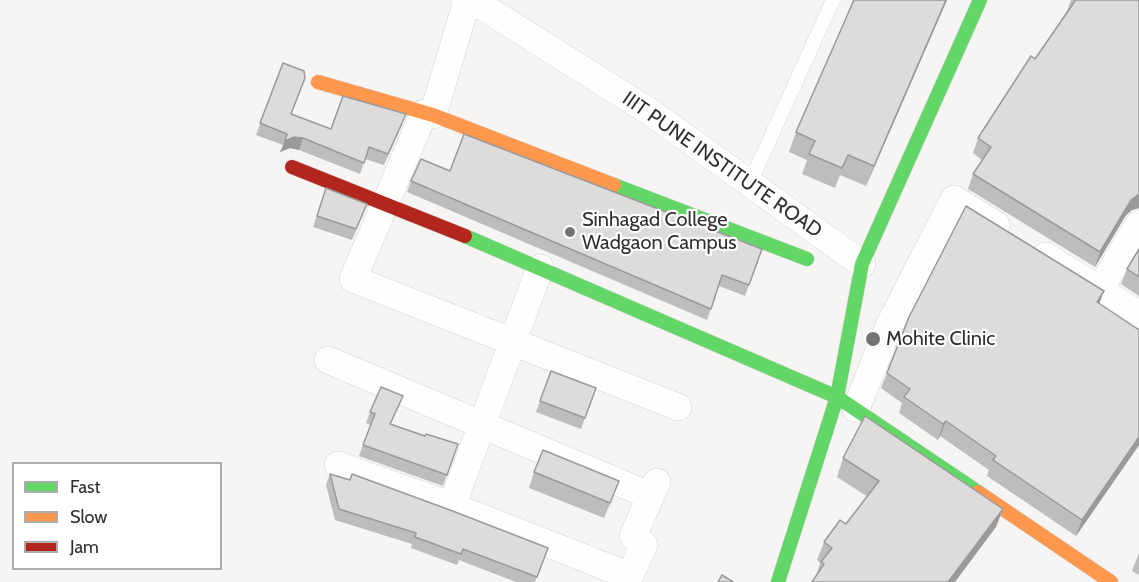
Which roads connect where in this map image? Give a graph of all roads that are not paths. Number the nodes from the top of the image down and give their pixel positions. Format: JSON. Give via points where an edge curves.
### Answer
{"nodes":[{"id":1,"x":466,"y":0,"type":"edge"},
{"id":2,"x":833,"y":0,"type":"edge"},
{"id":3,"x":980,"y":0,"type":"edge"},
{"id":4,"x":318,"y":82,"type":"dead end"},
{"id":5,"x":428,"y":114,"type":"junction"},
{"id":6,"x":292,"y":167,"type":"dead end"},
{"id":7,"x":750,"y":183,"type":"junction"},
{"id":8,"x":384,"y":203,"type":"junction"},
{"id":9,"x":1139,"y":224,"type":"edge"},
{"id":10,"x":807,"y":259,"type":"dead end"},
{"id":11,"x":862,"y":264,"type":"junction"},
{"id":12,"x":540,"y":268,"type":"junction"},
{"id":13,"x":1100,"y":289,"type":"junction"},
{"id":14,"x":1139,"y":315,"type":"edge"},
{"id":15,"x":512,"y":342,"type":"junction"},
{"id":16,"x":328,"y":360,"type":"dead end"},
{"id":17,"x":846,"y":403,"type":"junction"},
{"id":18,"x":678,"y":407,"type":"dead end"},
{"id":19,"x":482,"y":425,"type":"junction"},
{"id":20,"x":338,"y":465,"type":"dead end"},
{"id":21,"x":452,"y":506,"type":"junction"},
{"id":22,"x":629,"y":579,"type":"edge"},
{"id":23,"x":778,"y":582,"type":"edge"},
{"id":24,"x":1111,"y":582,"type":"edge"}],
"edges":[{"from":1,"to":5,"type":"street"},
{"from":1,"to":7,"type":"street","name":"IIIT PUNE INSTITUTE ROAD","via":[[485,8],[653,114]]},
{"from":2,"to":7,"type":"lane"},
{"from":3,"to":11,"type":"street"},
{"from":4,"to":5,"type":"street"},
{"from":5,"to":8,"type":"street"},
{"from":5,"to":10,"type":"street"},
{"from":6,"to":8,"type":"street"},
{"from":7,"to":11,"type":"street","name":"IIIT PUNE INSTITUTE ROAD"},
{"from":8,"to":12,"type":"street"},
{"from":8,"to":15,"type":"street","via":[[353,279]]},
{"from":9,"to":13,"type":"street"},
{"from":11,"to":17,"type":"street"},
{"from":12,"to":15,"type":"street"},
{"from":12,"to":17,"type":"street"},
{"from":13,"to":14,"type":"street"},
{"from":13,"to":17,"type":"street","via":[[954,200]]},
{"from":15,"to":18,"type":"street"},
{"from":15,"to":19,"type":"street"},
{"from":16,"to":19,"type":"street"},
{"from":17,"to":23,"type":"street","via":[[820,454]]},
{"from":17,"to":24,"type":"street"},
{"from":19,"to":21,"type":"street"},
{"from":19,"to":22,"type":"street","via":[[654,489],[633,537],[644,544]]},
{"from":20,"to":21,"type":"street"},
{"from":21,"to":22,"type":"street"}]}
